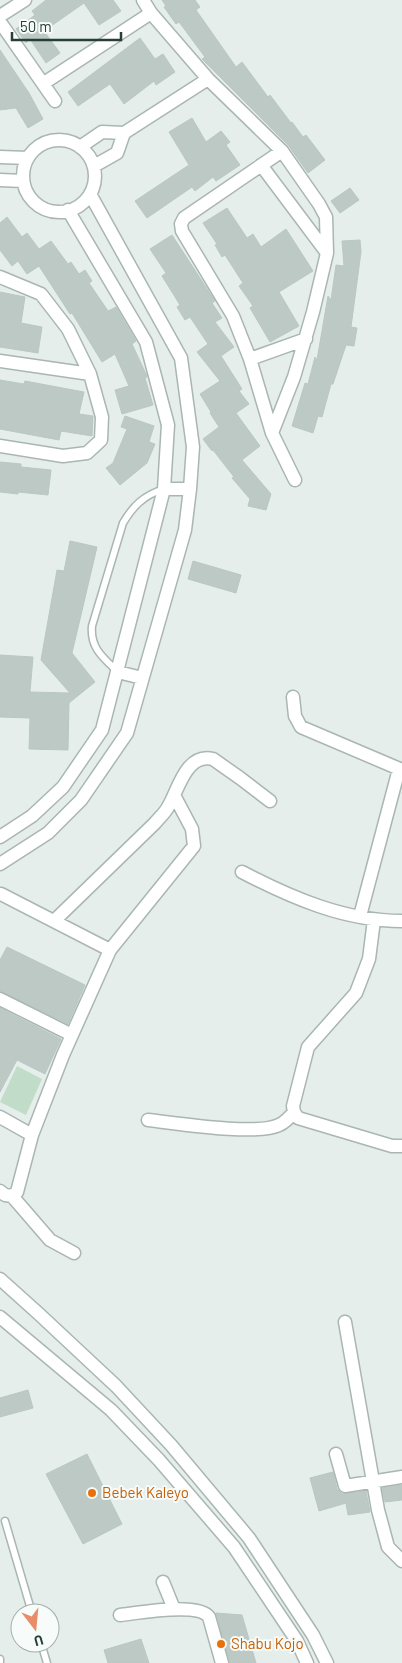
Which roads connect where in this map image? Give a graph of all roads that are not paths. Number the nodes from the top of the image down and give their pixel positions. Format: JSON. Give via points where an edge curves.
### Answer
{"nodes":[{"id":1,"x":25,"y":0,"type":"edge"},
{"id":2,"x":143,"y":0,"type":"edge"},
{"id":3,"x":150,"y":13,"type":"junction"},
{"id":4,"x":0,"y":16,"type":"edge"},
{"id":5,"x":0,"y":22,"type":"edge"},
{"id":6,"x":208,"y":79,"type":"junction"},
{"id":7,"x":44,"y":83,"type":"junction"},
{"id":8,"x":55,"y":101,"type":"dead end"},
{"id":9,"x":124,"y":133,"type":"junction"},
{"id":10,"x":80,"y":147,"type":"junction"},
{"id":11,"x":282,"y":150,"type":"junction"},
{"id":12,"x":0,"y":157,"type":"edge"},
{"id":13,"x":28,"y":158,"type":"junction"},
{"id":14,"x":261,"y":165,"type":"junction"},
{"id":15,"x":94,"y":166,"type":"junction"},
{"id":16,"x":0,"y":180,"type":"edge"},
{"id":17,"x":23,"y":182,"type":"junction"},
{"id":18,"x":90,"y":194,"type":"junction"},
{"id":19,"x":68,"y":210,"type":"junction"},
{"id":20,"x":327,"y":253,"type":"junction"},
{"id":21,"x":0,"y":277,"type":"edge"},
{"id":22,"x":306,"y":339,"type":"junction"},
{"id":23,"x":250,"y":359,"type":"junction"},
{"id":24,"x":0,"y":361,"type":"edge"},
{"id":25,"x":90,"y":374,"type":"junction"},
{"id":26,"x":272,"y":433,"type":"junction"},
{"id":27,"x":0,"y":446,"type":"edge"},
{"id":28,"x":295,"y":480,"type":"dead end"},
{"id":29,"x":164,"y":488,"type":"junction"},
{"id":30,"x":190,"y":489,"type":"junction"},
{"id":31,"x":118,"y":672,"type":"junction"},
{"id":32,"x":142,"y":678,"type":"junction"},
{"id":33,"x":293,"y":697,"type":"dead end"},
{"id":34,"x":401,"y":769,"type":"edge"},
{"id":35,"x":174,"y":795,"type":"junction"},
{"id":36,"x":270,"y":801,"type":"dead end"},
{"id":37,"x":0,"y":837,"type":"edge"},
{"id":38,"x":0,"y":864,"type":"edge"},
{"id":39,"x":242,"y":872,"type":"dead end"},
{"id":40,"x":1,"y":894,"type":"edge"},
{"id":41,"x":360,"y":916,"type":"junction"},
{"id":42,"x":374,"y":920,"type":"junction"},
{"id":43,"x":402,"y":920,"type":"edge"},
{"id":44,"x":54,"y":921,"type":"junction"},
{"id":45,"x":110,"y":950,"type":"junction"},
{"id":46,"x":0,"y":999,"type":"edge"},
{"id":47,"x":72,"y":1034,"type":"junction"},
{"id":48,"x":294,"y":1112,"type":"junction"},
{"id":49,"x":0,"y":1117,"type":"edge"},
{"id":50,"x":148,"y":1120,"type":"dead end"},
{"id":51,"x":32,"y":1135,"type":"junction"},
{"id":52,"x":402,"y":1146,"type":"edge"},
{"id":53,"x":0,"y":1191,"type":"edge"},
{"id":54,"x":12,"y":1196,"type":"junction"},
{"id":55,"x":74,"y":1253,"type":"dead end"},
{"id":56,"x":0,"y":1279,"type":"edge"},
{"id":57,"x":0,"y":1317,"type":"edge"},
{"id":58,"x":345,"y":1322,"type":"dead end"},
{"id":59,"x":336,"y":1454,"type":"dead end"},
{"id":60,"x":402,"y":1477,"type":"edge"},
{"id":61,"x":373,"y":1480,"type":"junction"},
{"id":62,"x":228,"y":1512,"type":"junction"},
{"id":63,"x":4,"y":1521,"type":"dead end"},
{"id":64,"x":214,"y":1522,"type":"junction"},
{"id":65,"x":402,"y":1561,"type":"edge"},
{"id":66,"x":163,"y":1582,"type":"dead end"},
{"id":67,"x":29,"y":1603,"type":"edge"},
{"id":68,"x":174,"y":1609,"type":"junction"},
{"id":69,"x":120,"y":1615,"type":"dead end"},
{"id":70,"x":0,"y":1659,"type":"edge"},
{"id":71,"x":0,"y":1663,"type":"edge"},
{"id":72,"x":222,"y":1663,"type":"edge"},
{"id":73,"x":307,"y":1663,"type":"edge"},
{"id":74,"x":327,"y":1663,"type":"edge"}],
"edges":[{"from":1,"to":4,"type":"street"},
{"from":2,"to":3,"type":"street"},
{"from":3,"to":6,"type":"street"},
{"from":3,"to":7,"type":"street"},
{"from":5,"to":7,"type":"street"},
{"from":6,"to":9,"type":"street"},
{"from":6,"to":11,"type":"street"},
{"from":7,"to":8,"type":"street"},
{"from":9,"to":10,"type":"street","via":[[102,132]]},
{"from":9,"to":15,"type":"street","via":[[117,153]]},
{"from":10,"to":13,"type":"street","via":[[70,141],[52,141],[36,149]]},
{"from":10,"to":15,"type":"street"},
{"from":11,"to":14,"type":"street"},
{"from":11,"to":20,"type":"street","via":[[326,217]]},
{"from":12,"to":13,"type":"street"},
{"from":13,"to":17,"type":"street"},
{"from":14,"to":20,"type":"street"},
{"from":14,"to":23,"type":"street","via":[[184,218],[181,224],[182,231],[233,316]]},
{"from":15,"to":18,"type":"street"},
{"from":16,"to":17,"type":"street"},
{"from":17,"to":19,"type":"street","via":[[27,193],[45,209],[56,212]]},
{"from":18,"to":19,"type":"street","via":[[81,204]]},
{"from":18,"to":30,"type":"street","via":[[181,358],[193,447]]},
{"from":19,"to":29,"type":"street","via":[[146,342],[168,424]]},
{"from":20,"to":22,"type":"street"},
{"from":21,"to":25,"type":"street","via":[[41,294],[68,329]]},
{"from":22,"to":23,"type":"street"},
{"from":22,"to":26,"type":"street"},
{"from":23,"to":26,"type":"street"},
{"from":24,"to":25,"type":"street"},
{"from":25,"to":27,"type":"street","via":[[102,417],[101,440],[87,454],[63,456]]},
{"from":26,"to":28,"type":"street"},
{"from":29,"to":30,"type":"street"},
{"from":29,"to":31,"type":"street"},
{"from":29,"to":31,"type":"lane","via":[[138,502],[123,523],[92,626],[95,648]]},
{"from":30,"to":32,"type":"street","via":[[185,530]]},
{"from":31,"to":32,"type":"street"},
{"from":31,"to":37,"type":"street","via":[[102,730],[63,787],[32,816]]},
{"from":32,"to":38,"type":"street","via":[[127,733],[81,800],[48,832]]},
{"from":33,"to":34,"type":"street","via":[[295,716],[301,727]]},
{"from":34,"to":41,"type":"street"},
{"from":35,"to":36,"type":"street","via":[[190,766],[198,760],[210,758]]},
{"from":35,"to":44,"type":"street","via":[[155,823]]},
{"from":35,"to":45,"type":"street","via":[[192,829],[194,846]]},
{"from":39,"to":41,"type":"street","via":[[282,893],[332,911]]},
{"from":40,"to":44,"type":"street"},
{"from":41,"to":42,"type":"street"},
{"from":42,"to":43,"type":"street"},
{"from":42,"to":48,"type":"street","via":[[369,958],[356,993],[308,1047]]},
{"from":44,"to":45,"type":"street"},
{"from":45,"to":47,"type":"street"},
{"from":46,"to":47,"type":"street"},
{"from":47,"to":51,"type":"street"},
{"from":48,"to":50,"type":"street","via":[[278,1126],[258,1129]]},
{"from":48,"to":52,"type":"street","via":[[298,1118],[392,1146]]},
{"from":49,"to":51,"type":"street"},
{"from":51,"to":54,"type":"street","via":[[17,1192]]},
{"from":53,"to":54,"type":"street"},
{"from":54,"to":55,"type":"street","via":[[50,1240]]},
{"from":56,"to":62,"type":"street","via":[[116,1386]]},
{"from":57,"to":64,"type":"street","via":[[111,1410]]},
{"from":58,"to":61,"type":"street"},
{"from":59,"to":61,"type":"street","via":[[345,1486]]},
{"from":60,"to":61,"type":"street"},
{"from":61,"to":65,"type":"street","via":[[388,1547]]},
{"from":62,"to":64,"type":"street"},
{"from":62,"to":74,"type":"street","via":[[313,1635]]},
{"from":63,"to":67,"type":"lane"},
{"from":64,"to":73,"type":"street","via":[[297,1641]]},
{"from":66,"to":68,"type":"street"},
{"from":68,"to":69,"type":"street"},
{"from":68,"to":72,"type":"street","via":[[208,1615]]},
{"from":70,"to":71,"type":"lane"}]}
